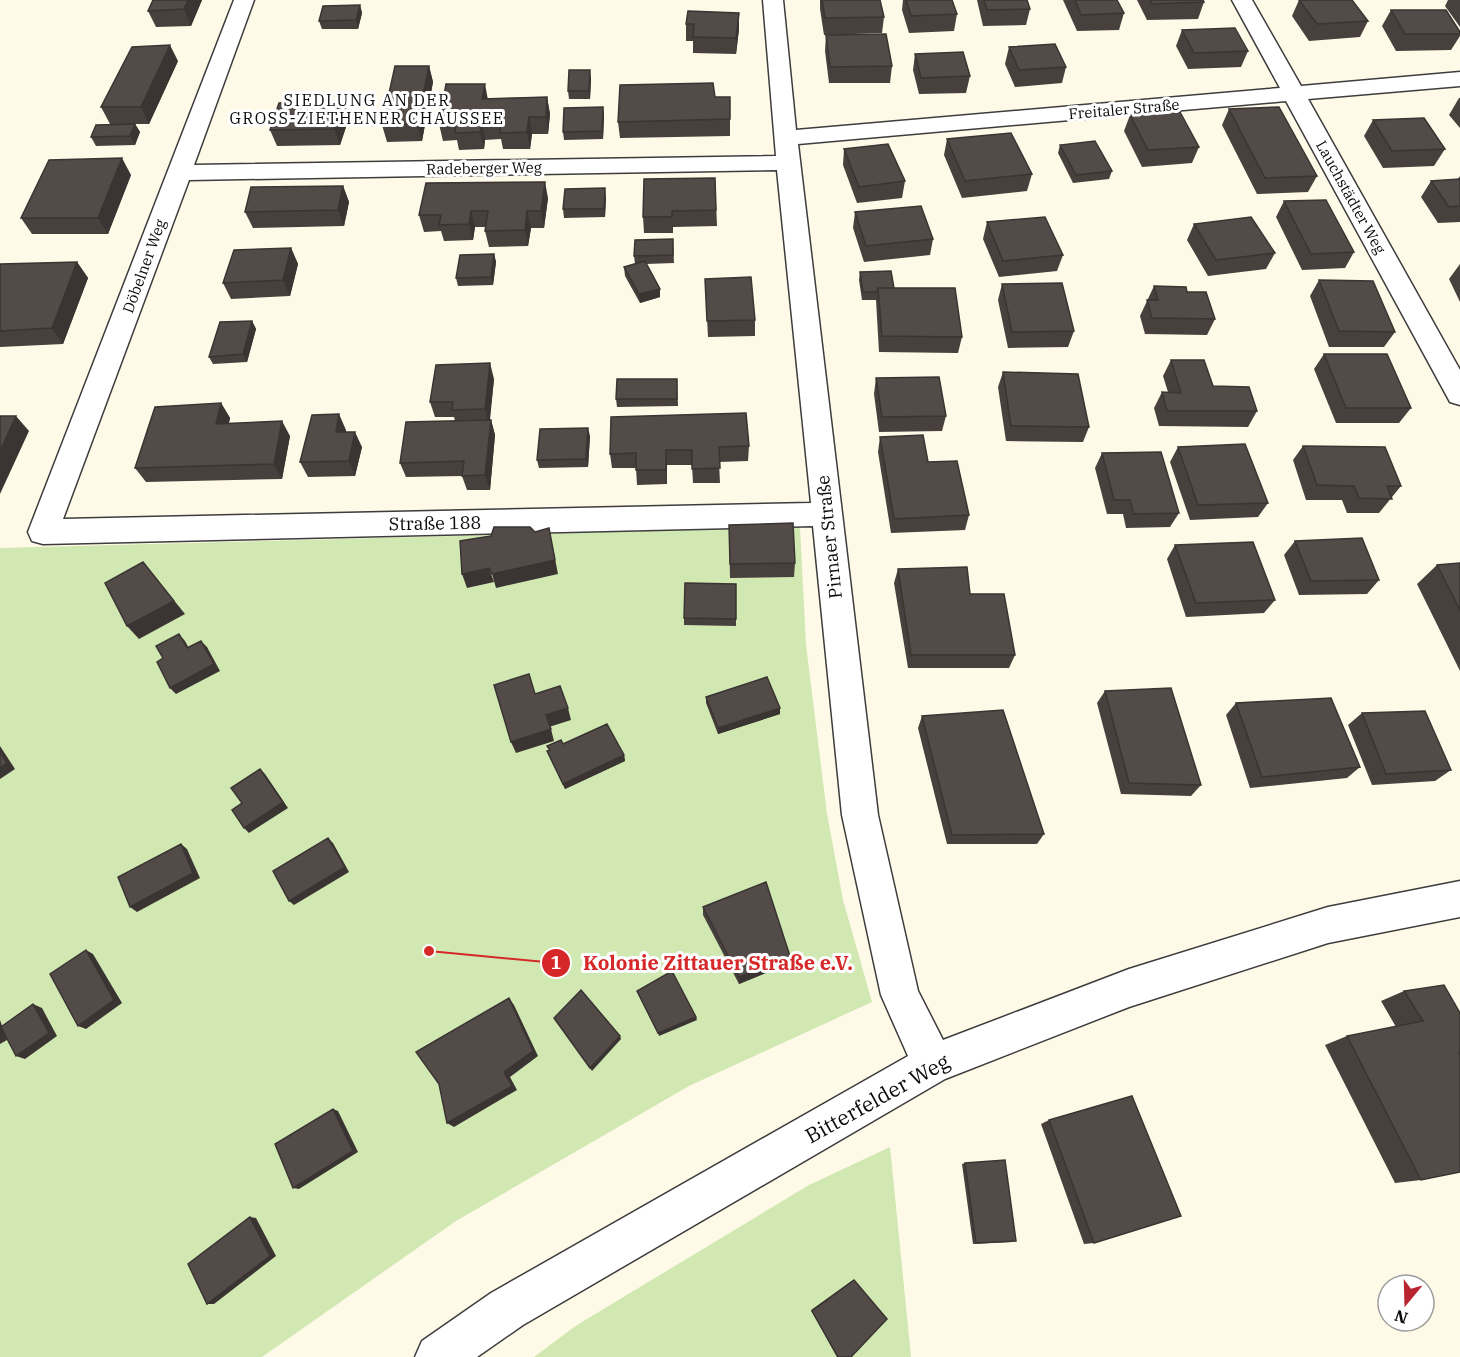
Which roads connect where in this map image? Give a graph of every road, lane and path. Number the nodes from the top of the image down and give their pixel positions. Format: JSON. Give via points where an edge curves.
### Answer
{"nodes":[{"id":1,"x":243,"y":0,"type":"edge"},
{"id":2,"x":773,"y":0,"type":"edge"},
{"id":3,"x":1242,"y":0,"type":"edge"},
{"id":4,"x":1460,"y":79,"type":"edge"},
{"id":5,"x":1295,"y":94,"type":"junction"},
{"id":6,"x":788,"y":151,"type":"junction"},
{"id":7,"x":180,"y":172,"type":"junction"},
{"id":8,"x":1460,"y":395,"type":"edge"},
{"id":9,"x":826,"y":514,"type":"junction"},
{"id":10,"x":43,"y":532,"type":"joint"},
{"id":11,"x":1460,"y":899,"type":"edge"},
{"id":12,"x":933,"y":1064,"type":"junction"},
{"id":13,"x":438,"y":1357,"type":"edge"}],
"edges":[{"from":1,"to":7,"type":"street","name":"Döbelner Weg"},
{"from":2,"to":6,"type":"street","name":"Pirnaer Straße"},
{"from":3,"to":5,"type":"street","name":"Lauchstädter Weg"},
{"from":4,"to":5,"type":"street","name":"Freitaler Straße"},
{"from":5,"to":6,"type":"street","name":"Freitaler Straße"},
{"from":5,"to":8,"type":"street","name":"Lauchstädter Weg"},
{"from":6,"to":7,"type":"street","name":"Radeberger Weg"},
{"from":6,"to":9,"type":"street","name":"Pirnaer Straße"},
{"from":7,"to":10,"type":"street","name":"Döbelner Weg"},
{"from":9,"to":10,"type":"street","name":"Straße 188"},
{"from":9,"to":12,"type":"street","name":"Pirnaer Straße","via":[[860,815],[900,995]]},
{"from":11,"to":12,"type":"street","name":"Bitterfelder Weg","via":[[1328,925],[1129,988]]},
{"from":12,"to":13,"type":"street","name":"Bitterfelder Weg","via":[[507,1309]]}]}
